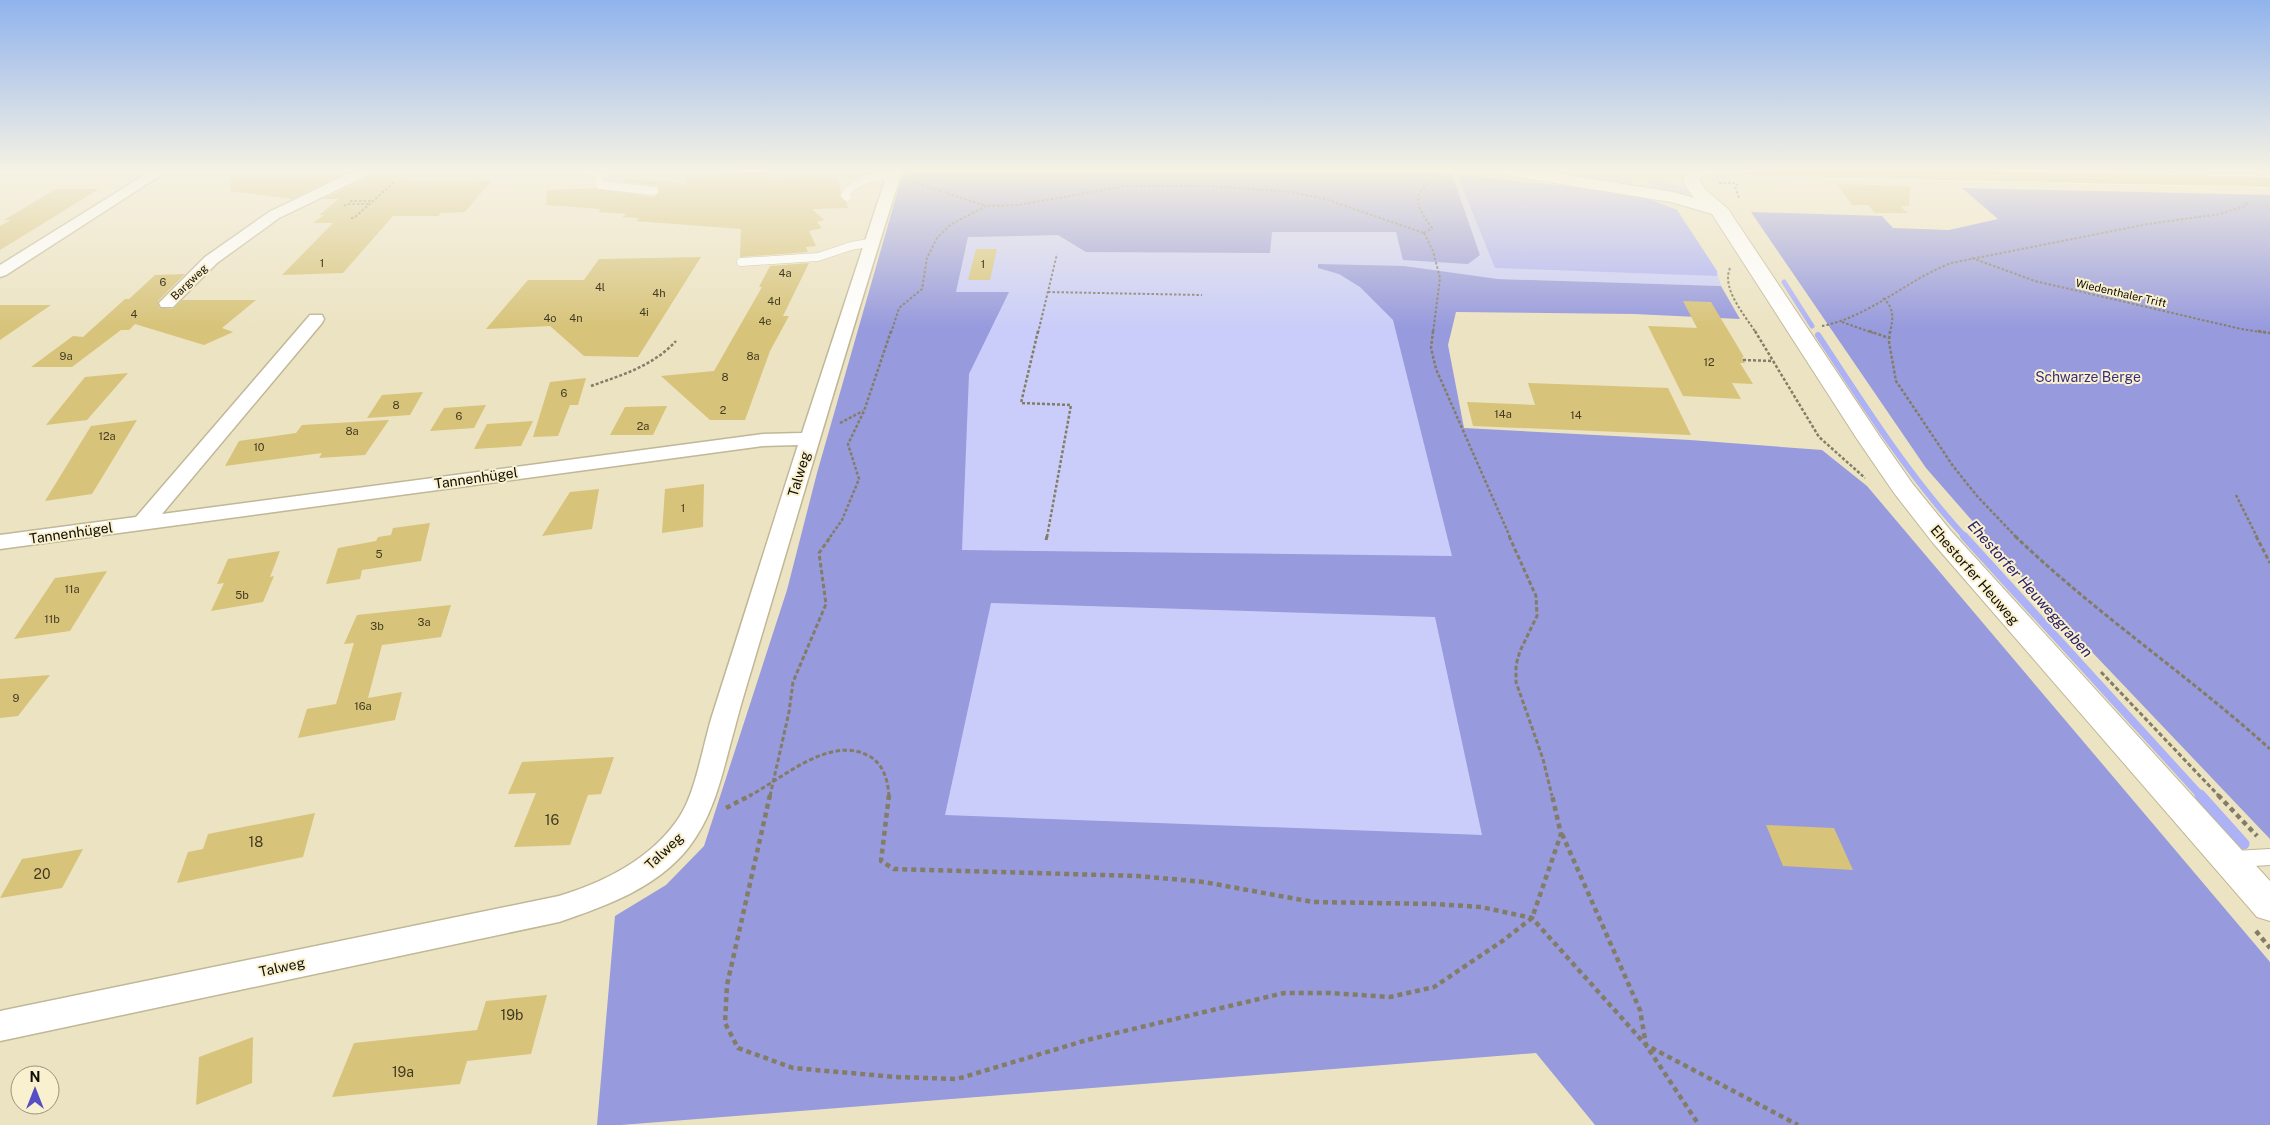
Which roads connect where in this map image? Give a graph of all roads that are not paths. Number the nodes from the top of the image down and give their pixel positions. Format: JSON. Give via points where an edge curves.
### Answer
{"nodes":[{"id":1,"x":77,"y":224,"type":"edge"},
{"id":2,"x":262,"y":224,"type":"edge"},
{"id":3,"x":879,"y":224,"type":"edge"},
{"id":4,"x":1731,"y":224,"type":"edge"},
{"id":5,"x":874,"y":242,"type":"junction"},
{"id":6,"x":742,"y":262,"type":"dead end"},
{"id":7,"x":0,"y":272,"type":"edge"},
{"id":8,"x":167,"y":303,"type":"dead end"},
{"id":9,"x":316,"y":319,"type":"dead end"},
{"id":10,"x":810,"y":440,"type":"junction"},
{"id":11,"x":143,"y":523,"type":"junction"},
{"id":12,"x":0,"y":542,"type":"edge"},
{"id":13,"x":2270,"y":857,"type":"edge"},
{"id":14,"x":2228,"y":860,"type":"junction"},
{"id":15,"x":2270,"y":906,"type":"edge"},
{"id":16,"x":0,"y":1026,"type":"edge"}],
"edges":[{"from":1,"to":7,"type":"street"},
{"from":2,"to":8,"type":"street","name":"Bargweg","via":[[211,260]]},
{"from":3,"to":5,"type":"street","name":"Talweg"},
{"from":4,"to":14,"type":"main road","name":"Ehestorfer Heuweg","via":[[1813,325],[1892,472],[1942,537]]},
{"from":5,"to":6,"type":"lane","via":[[818,257]]},
{"from":5,"to":10,"type":"street","name":"Talweg"},
{"from":9,"to":11,"type":"street"},
{"from":10,"to":11,"type":"street","name":"Tannenhügel","via":[[763,440]]},
{"from":10,"to":16,"type":"street","name":"Talweg","via":[[706,786],[692,821],[681,837],[638,875],[615,889],[559,909]]},
{"from":11,"to":12,"type":"street","name":"Tannenhügel"},
{"from":13,"to":14,"type":"lane"},
{"from":14,"to":15,"type":"main road","name":"Ehestorfer Heuweg"}]}
